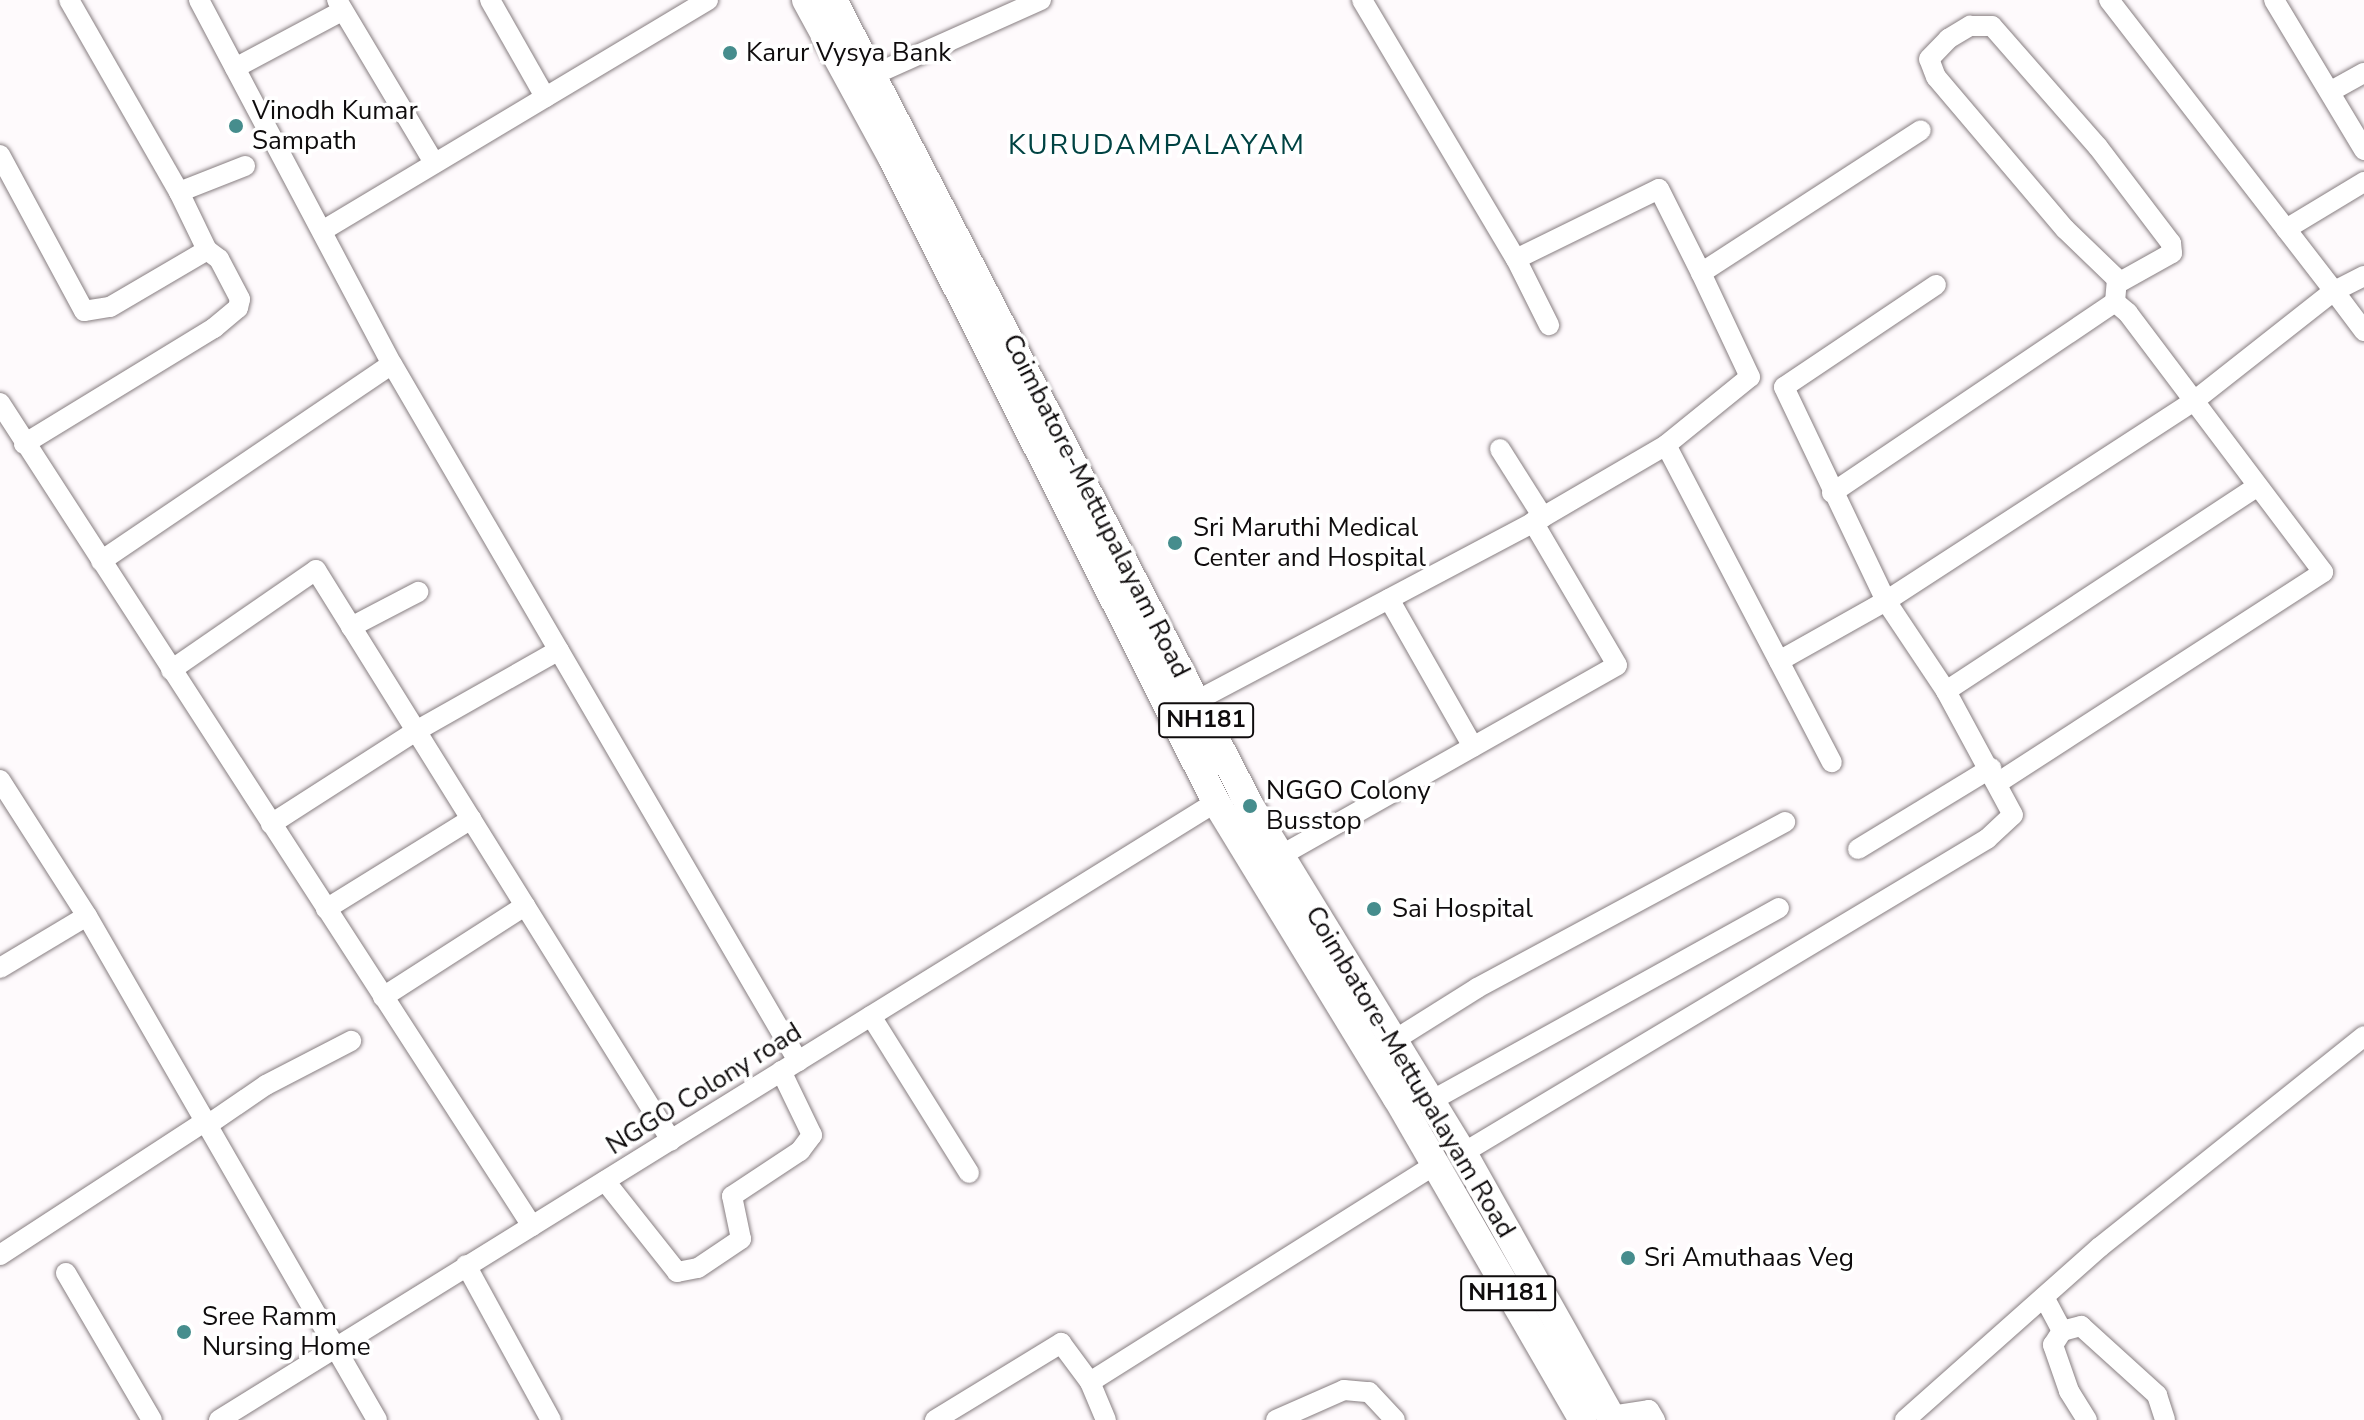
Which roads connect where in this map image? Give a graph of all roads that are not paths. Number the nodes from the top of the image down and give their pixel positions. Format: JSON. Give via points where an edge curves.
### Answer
{"nodes":[{"id":1,"x":69,"y":0,"type":"edge"},
{"id":2,"x":199,"y":0,"type":"edge"},
{"id":3,"x":490,"y":0,"type":"edge"},
{"id":4,"x":708,"y":0,"type":"edge"},
{"id":5,"x":806,"y":0,"type":"edge"},
{"id":6,"x":833,"y":0,"type":"edge"},
{"id":7,"x":1041,"y":0,"type":"edge"},
{"id":8,"x":1362,"y":0,"type":"edge"},
{"id":9,"x":2109,"y":0,"type":"edge"},
{"id":10,"x":2274,"y":0,"type":"edge"},
{"id":11,"x":338,"y":6,"type":"edge"},
{"id":12,"x":235,"y":68,"type":"junction"},
{"id":13,"x":2364,"y":73,"type":"edge"},
{"id":14,"x":873,"y":75,"type":"junction"},
{"id":15,"x":2333,"y":90,"type":"junction"},
{"id":16,"x":545,"y":97,"type":"junction"},
{"id":17,"x":1921,"y":130,"type":"dead end"},
{"id":18,"x":2364,"y":150,"type":"edge"},
{"id":19,"x":0,"y":155,"type":"edge"},
{"id":20,"x":434,"y":163,"type":"junction"},
{"id":21,"x":245,"y":166,"type":"dead end"},
{"id":22,"x":2364,"y":182,"type":"edge"},
{"id":23,"x":179,"y":192,"type":"junction"},
{"id":24,"x":2286,"y":229,"type":"junction"},
{"id":25,"x":322,"y":231,"type":"junction"},
{"id":26,"x":207,"y":250,"type":"junction"},
{"id":27,"x":1516,"y":259,"type":"junction"},
{"id":28,"x":1701,"y":273,"type":"junction"},
{"id":29,"x":2364,"y":276,"type":"edge"},
{"id":30,"x":1936,"y":285,"type":"dead end"},
{"id":31,"x":2334,"y":291,"type":"junction"},
{"id":32,"x":2116,"y":292,"type":"junction"},
{"id":33,"x":1549,"y":325,"type":"dead end"},
{"id":34,"x":2364,"y":331,"type":"edge"},
{"id":35,"x":392,"y":364,"type":"junction"},
{"id":36,"x":2194,"y":401,"type":"junction"},
{"id":37,"x":0,"y":403,"type":"edge"},
{"id":38,"x":24,"y":444,"type":"junction"},
{"id":39,"x":1666,"y":445,"type":"junction"},
{"id":40,"x":1500,"y":449,"type":"dead end"},
{"id":41,"x":2258,"y":486,"type":"junction"},
{"id":42,"x":1832,"y":493,"type":"junction"},
{"id":43,"x":1538,"y":520,"type":"junction"},
{"id":44,"x":101,"y":561,"type":"junction"},
{"id":45,"x":418,"y":592,"type":"dead end"},
{"id":46,"x":1389,"y":599,"type":"junction"},
{"id":47,"x":1886,"y":601,"type":"junction"},
{"id":48,"x":351,"y":627,"type":"junction"},
{"id":49,"x":559,"y":650,"type":"junction"},
{"id":50,"x":1779,"y":661,"type":"junction"},
{"id":51,"x":171,"y":670,"type":"junction"},
{"id":52,"x":1946,"y":691,"type":"junction"},
{"id":53,"x":1196,"y":701,"type":"junction"},
{"id":54,"x":416,"y":731,"type":"junction"},
{"id":55,"x":1473,"y":747,"type":"junction"},
{"id":56,"x":1832,"y":762,"type":"dead end"},
{"id":57,"x":1995,"y":775,"type":"junction"},
{"id":58,"x":0,"y":780,"type":"edge"},
{"id":59,"x":1240,"y":787,"type":"junction"},
{"id":60,"x":1216,"y":802,"type":"junction"},
{"id":61,"x":471,"y":819,"type":"junction"},
{"id":62,"x":1785,"y":822,"type":"dead end"},
{"id":63,"x":271,"y":824,"type":"junction"},
{"id":64,"x":1858,"y":849,"type":"dead end"},
{"id":65,"x":1280,"y":856,"type":"junction"},
{"id":66,"x":525,"y":906,"type":"junction"},
{"id":67,"x":1779,"y":908,"type":"dead end"},
{"id":68,"x":326,"y":909,"type":"junction"},
{"id":69,"x":87,"y":916,"type":"junction"},
{"id":70,"x":0,"y":968,"type":"edge"},
{"id":71,"x":383,"y":997,"type":"junction"},
{"id":72,"x":871,"y":1016,"type":"junction"},
{"id":73,"x":2364,"y":1036,"type":"edge"},
{"id":74,"x":351,"y":1041,"type":"dead end"},
{"id":75,"x":1393,"y":1041,"type":"junction"},
{"id":76,"x":790,"y":1066,"type":"junction"},
{"id":77,"x":1429,"y":1102,"type":"junction"},
{"id":78,"x":208,"y":1122,"type":"junction"},
{"id":79,"x":671,"y":1140,"type":"junction"},
{"id":80,"x":1463,"y":1153,"type":"junction"},
{"id":81,"x":1436,"y":1164,"type":"junction"},
{"id":82,"x":969,"y":1173,"type":"dead end"},
{"id":83,"x":605,"y":1181,"type":"junction"},
{"id":84,"x":532,"y":1226,"type":"junction"},
{"id":85,"x":0,"y":1255,"type":"edge"},
{"id":86,"x":466,"y":1265,"type":"junction"},
{"id":87,"x":66,"y":1273,"type":"dead end"},
{"id":88,"x":2044,"y":1297,"type":"junction"},
{"id":89,"x":2062,"y":1331,"type":"junction"},
{"id":90,"x":333,"y":1349,"type":"junction"},
{"id":91,"x":1090,"y":1382,"type":"junction"},
{"id":92,"x":1602,"y":1419,"type":"edge"},
{"id":93,"x":152,"y":1420,"type":"edge"},
{"id":94,"x":219,"y":1420,"type":"edge"},
{"id":95,"x":377,"y":1420,"type":"edge"},
{"id":96,"x":551,"y":1420,"type":"edge"},
{"id":97,"x":935,"y":1420,"type":"edge"},
{"id":98,"x":1106,"y":1420,"type":"edge"},
{"id":99,"x":1276,"y":1420,"type":"edge"},
{"id":100,"x":1395,"y":1420,"type":"edge"},
{"id":101,"x":1655,"y":1420,"type":"edge"},
{"id":102,"x":1905,"y":1420,"type":"edge"},
{"id":103,"x":2087,"y":1420,"type":"edge"},
{"id":104,"x":2165,"y":1420,"type":"edge"}],
"edges":[{"from":1,"to":23,"type":"street"},
{"from":2,"to":12,"type":"street"},
{"from":3,"to":16,"type":"street"},
{"from":4,"to":16,"type":"street"},
{"from":5,"to":60,"type":"highway","number":"NH181","via":[[892,158]]},
{"from":6,"to":14,"type":"highway","name":"Coimbatore-Mettupalayam Road","number":"NH181"},
{"from":7,"to":14,"type":"street"},
{"from":8,"to":27,"type":"street"},
{"from":9,"to":24,"type":"street"},
{"from":10,"to":15,"type":"street"},
{"from":11,"to":12,"type":"street"},
{"from":11,"to":20,"type":"street"},
{"from":12,"to":25,"type":"street"},
{"from":13,"to":15,"type":"street"},
{"from":14,"to":53,"type":"highway","name":"Coimbatore-Mettupalayam Road","number":"NH181"},
{"from":15,"to":18,"type":"street"},
{"from":16,"to":20,"type":"street"},
{"from":17,"to":28,"type":"street"},
{"from":19,"to":26,"type":"street","via":[[84,311],[110,307]]},
{"from":20,"to":25,"type":"street"},
{"from":21,"to":23,"type":"street"},
{"from":22,"to":24,"type":"street"},
{"from":23,"to":26,"type":"street"},
{"from":24,"to":31,"type":"street"},
{"from":25,"to":35,"type":"street"},
{"from":26,"to":38,"type":"street","via":[[219,259],[236,288],[238,308],[214,328]]},
{"from":27,"to":28,"type":"street","via":[[1659,189]]},
{"from":27,"to":33,"type":"street"},
{"from":28,"to":39,"type":"street","via":[[1750,377]]},
{"from":29,"to":31,"type":"street"},
{"from":30,"to":42,"type":"street","via":[[1784,387]]},
{"from":31,"to":34,"type":"street"},
{"from":31,"to":36,"type":"street"},
{"from":32,"to":32,"type":"street","via":[[1936,77],[1929,59],[1948,39],[1970,26],[1992,26],[2098,147],[2171,243],[2172,253]]},
{"from":32,"to":36,"type":"street"},
{"from":32,"to":42,"type":"street"},
{"from":35,"to":44,"type":"street"},
{"from":35,"to":49,"type":"street"},
{"from":36,"to":41,"type":"street"},
{"from":36,"to":47,"type":"street"},
{"from":37,"to":38,"type":"street"},
{"from":38,"to":44,"type":"street"},
{"from":39,"to":43,"type":"street"},
{"from":39,"to":50,"type":"street"},
{"from":40,"to":43,"type":"street"},
{"from":41,"to":52,"type":"street"},
{"from":41,"to":57,"type":"street","via":[[2323,572]]},
{"from":42,"to":47,"type":"street"},
{"from":43,"to":46,"type":"street"},
{"from":43,"to":55,"type":"street","via":[[1617,665]]},
{"from":44,"to":51,"type":"street"},
{"from":45,"to":48,"type":"street"},
{"from":46,"to":53,"type":"street"},
{"from":46,"to":55,"type":"street"},
{"from":47,"to":50,"type":"street"},
{"from":47,"to":52,"type":"street"},
{"from":48,"to":51,"type":"street","via":[[316,570]]},
{"from":48,"to":54,"type":"street"},
{"from":49,"to":54,"type":"street"},
{"from":49,"to":76,"type":"street"},
{"from":50,"to":56,"type":"street"},
{"from":51,"to":63,"type":"street"},
{"from":52,"to":57,"type":"street"},
{"from":53,"to":59,"type":"highway","name":"Coimbatore-Mettupalayam Road","number":"NH181"},
{"from":54,"to":61,"type":"street"},
{"from":54,"to":63,"type":"street"},
{"from":55,"to":65,"type":"street"},
{"from":57,"to":64,"type":"street"},
{"from":57,"to":80,"type":"street","via":[[2013,815],[1987,839]]},
{"from":58,"to":69,"type":"street"},
{"from":59,"to":60,"type":"highway"},
{"from":59,"to":65,"type":"highway","name":"Coimbatore-Mettupalayam Road","number":"NH181"},
{"from":60,"to":72,"type":"street","name":"NGGO Colony road"},
{"from":60,"to":81,"type":"highway","number":"NH181"},
{"from":61,"to":66,"type":"street"},
{"from":61,"to":68,"type":"street"},
{"from":62,"to":75,"type":"street","via":[[1477,988]]},
{"from":63,"to":68,"type":"street"},
{"from":65,"to":75,"type":"highway","name":"Coimbatore-Mettupalayam Road","number":"NH181"},
{"from":66,"to":71,"type":"street"},
{"from":66,"to":79,"type":"street"},
{"from":67,"to":77,"type":"street"},
{"from":68,"to":71,"type":"street"},
{"from":69,"to":70,"type":"street"},
{"from":69,"to":78,"type":"street"},
{"from":71,"to":84,"type":"street"},
{"from":72,"to":76,"type":"street","name":"NGGO Colony road"},
{"from":72,"to":82,"type":"street"},
{"from":73,"to":88,"type":"street"},
{"from":74,"to":78,"type":"street"},
{"from":75,"to":77,"type":"highway","name":"Coimbatore-Mettupalayam Road","number":"NH181"},
{"from":76,"to":79,"type":"street","name":"NGGO Colony road"},
{"from":76,"to":83,"type":"street","via":[[812,1135],[800,1151],[732,1196],[741,1239],[698,1268],[677,1272]]},
{"from":77,"to":80,"type":"highway","name":"Coimbatore-Mettupalayam Road","number":"NH181"},
{"from":78,"to":85,"type":"street"},
{"from":78,"to":90,"type":"street"},
{"from":79,"to":83,"type":"street","name":"NGGO Colony road"},
{"from":80,"to":92,"type":"highway","name":"Coimbatore-Mettupalayam Road","number":"NH181"},
{"from":81,"to":91,"type":"street"},
{"from":81,"to":92,"type":"highway","number":"NH181"},
{"from":83,"to":84,"type":"street","name":"NGGO Colony road"},
{"from":84,"to":86,"type":"street","name":"NGGO Colony road"},
{"from":86,"to":90,"type":"street","name":"NGGO Colony road"},
{"from":86,"to":96,"type":"street"},
{"from":87,"to":93,"type":"street"},
{"from":88,"to":89,"type":"street"},
{"from":88,"to":102,"type":"street"},
{"from":89,"to":103,"type":"street","via":[[2053,1345],[2069,1391]]},
{"from":89,"to":104,"type":"street","via":[[2081,1326],[2090,1331],[2157,1395]]},
{"from":90,"to":94,"type":"street","name":"NGGO Colony road"},
{"from":90,"to":95,"type":"street"},
{"from":91,"to":97,"type":"street","via":[[1061,1343]]},
{"from":91,"to":98,"type":"street"},
{"from":92,"to":101,"type":"street","via":[[1649,1410]]},
{"from":99,"to":100,"type":"street","via":[[1344,1390],[1369,1392]]}]}
